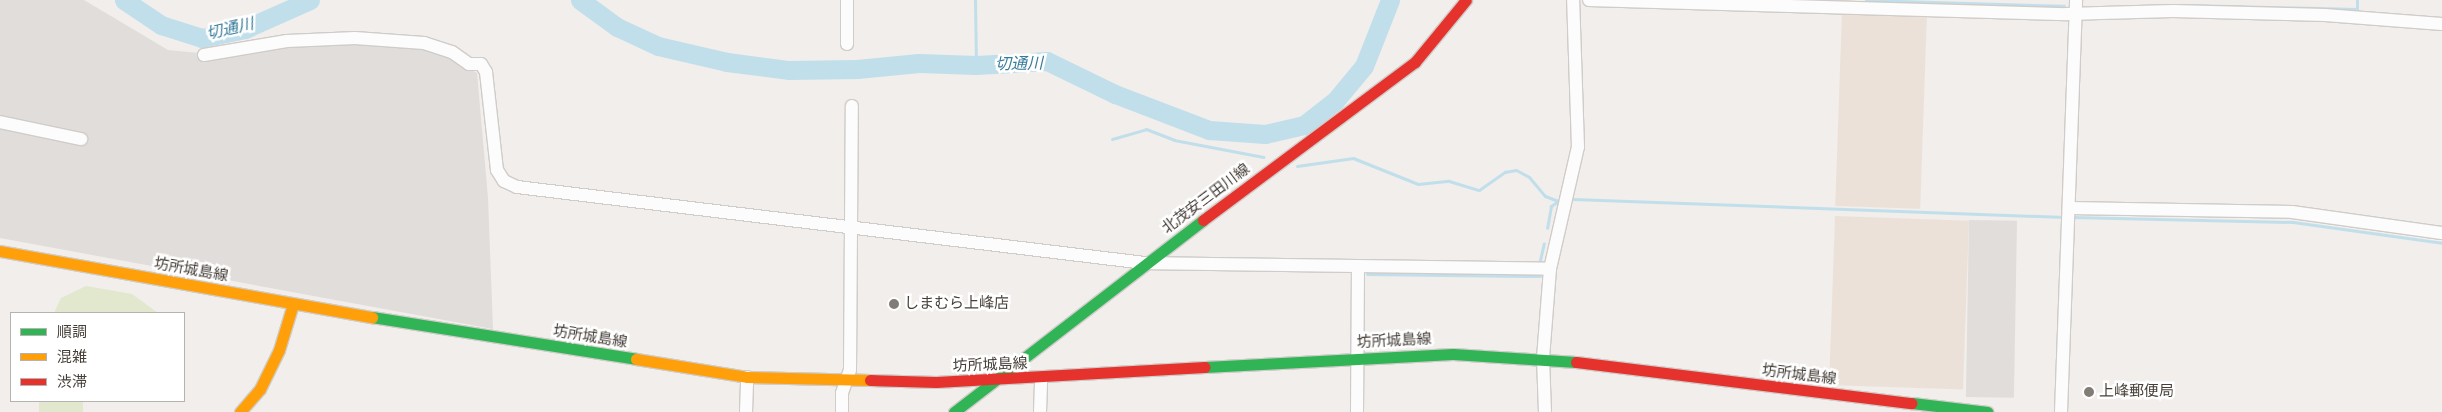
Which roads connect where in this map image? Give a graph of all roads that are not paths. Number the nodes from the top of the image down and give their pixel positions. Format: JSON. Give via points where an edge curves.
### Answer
{"nodes":[{"id":1,"x":847,"y":0,"type":"edge"},
{"id":2,"x":1466,"y":0,"type":"edge"},
{"id":3,"x":1573,"y":0,"type":"edge"},
{"id":4,"x":1589,"y":0,"type":"edge"},
{"id":5,"x":2075,"y":6,"type":"edge"},
{"id":6,"x":2442,"y":24,"type":"edge"},
{"id":7,"x":847,"y":44,"type":"dead end"},
{"id":8,"x":204,"y":55,"type":"dead end"},
{"id":9,"x":852,"y":106,"type":"dead end"},
{"id":10,"x":0,"y":122,"type":"edge"},
{"id":11,"x":81,"y":139,"type":"dead end"},
{"id":12,"x":2069,"y":215,"type":"junction"},
{"id":13,"x":852,"y":229,"type":"junction"},
{"id":14,"x":2442,"y":233,"type":"edge"},
{"id":15,"x":0,"y":251,"type":"edge"},
{"id":16,"x":1145,"y":264,"type":"junction"},
{"id":17,"x":1358,"y":266,"type":"junction"},
{"id":18,"x":1550,"y":269,"type":"junction"},
{"id":19,"x":293,"y":304,"type":"junction"},
{"id":20,"x":1356,"y":358,"type":"junction"},
{"id":21,"x":1543,"y":358,"type":"junction"},
{"id":22,"x":747,"y":377,"type":"junction"},
{"id":23,"x":1040,"y":378,"type":"junction"},
{"id":24,"x":995,"y":380,"type":"junction"},
{"id":25,"x":845,"y":382,"type":"junction"},
{"id":26,"x":240,"y":412,"type":"edge"},
{"id":27,"x":746,"y":412,"type":"edge"},
{"id":28,"x":842,"y":412,"type":"edge"},
{"id":29,"x":954,"y":412,"type":"edge"},
{"id":30,"x":1040,"y":412,"type":"edge"},
{"id":31,"x":1357,"y":412,"type":"edge"},
{"id":32,"x":1545,"y":412,"type":"edge"},
{"id":33,"x":1987,"y":412,"type":"edge"},
{"id":34,"x":2061,"y":412,"type":"edge"}],
"edges":[{"from":1,"to":7,"type":"street"},
{"from":2,"to":16,"type":"main road","name":"北茂安三田川線","via":[[1415,62],[1380,91]]},
{"from":3,"to":18,"type":"street","via":[[1578,147]]},
{"from":4,"to":5,"type":"street"},
{"from":5,"to":6,"type":"street","via":[[2325,15]]},
{"from":5,"to":12,"type":"street"},
{"from":8,"to":13,"type":"street","via":[[288,41],[355,38],[424,43],[452,52],[469,64],[482,64],[486,72],[497,170],[504,181],[517,187]]},
{"from":9,"to":13,"type":"street"},
{"from":10,"to":11,"type":"street"},
{"from":12,"to":14,"type":"street","via":[[2292,212]]},
{"from":12,"to":34,"type":"street"},
{"from":13,"to":16,"type":"street"},
{"from":13,"to":25,"type":"street","via":[[850,370]]},
{"from":15,"to":19,"type":"main road","name":"坊所城島線"},
{"from":16,"to":17,"type":"street"},
{"from":16,"to":24,"type":"main road","name":"北茂安三田川線"},
{"from":17,"to":18,"type":"street"},
{"from":17,"to":20,"type":"street"},
{"from":18,"to":21,"type":"street"},
{"from":19,"to":22,"type":"main road","name":"坊所城島線"},
{"from":19,"to":26,"type":"main road","via":[[279,350],[260,389]]},
{"from":20,"to":21,"type":"main road","name":"坊所城島線","via":[[1425,354]]},
{"from":20,"to":23,"type":"main road","name":"坊所城島線"},
{"from":20,"to":31,"type":"street"},
{"from":21,"to":32,"type":"street"},
{"from":21,"to":33,"type":"main road","name":"坊所城島線"},
{"from":22,"to":25,"type":"main road","name":"坊所城島線"},
{"from":22,"to":27,"type":"street"},
{"from":23,"to":24,"type":"main road","name":"坊所城島線"},
{"from":23,"to":30,"type":"street"},
{"from":24,"to":25,"type":"main road","name":"坊所城島線"},
{"from":24,"to":29,"type":"main road","name":"北茂安三田川線"},
{"from":25,"to":28,"type":"street"}]}
